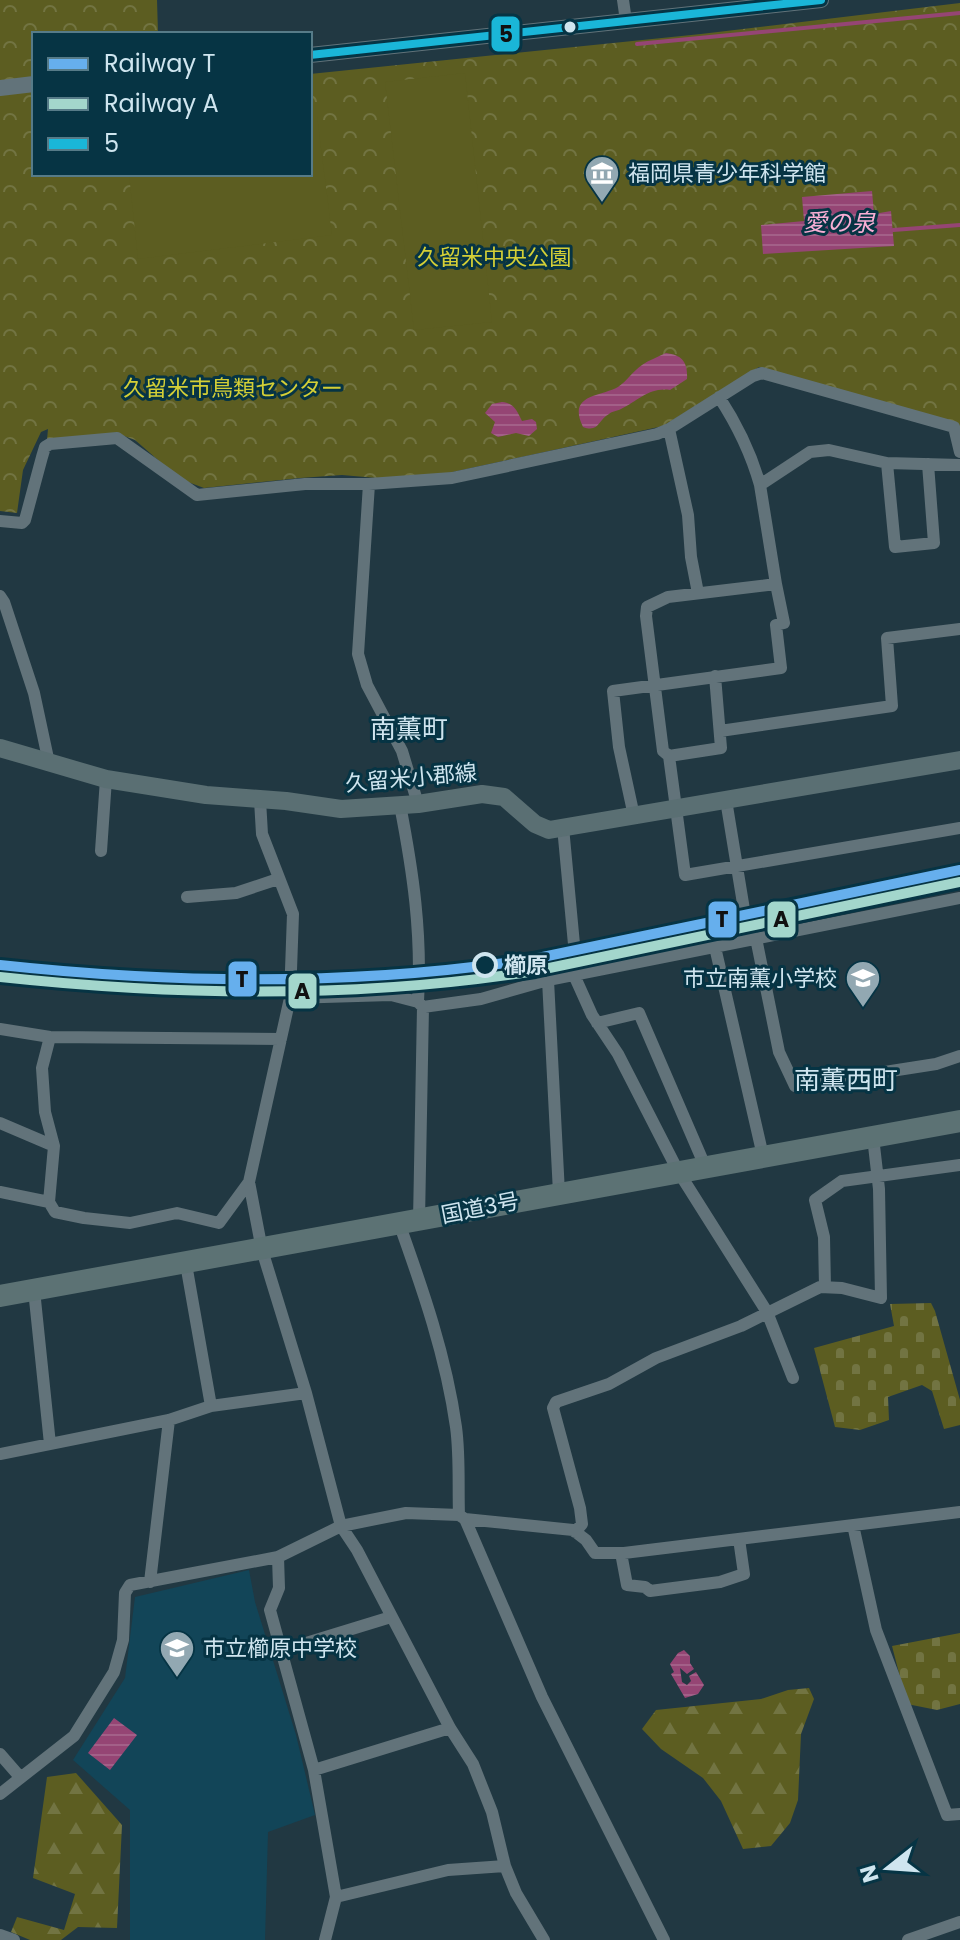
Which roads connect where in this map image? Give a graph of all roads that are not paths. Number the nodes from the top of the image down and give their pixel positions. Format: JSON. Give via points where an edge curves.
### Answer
{"nodes":[{"id":1,"x":623,"y":0,"type":"edge"},
{"id":2,"x":821,"y":0,"type":"edge"},
{"id":3,"x":626,"y":21,"type":"junction"},
{"id":4,"x":312,"y":55,"type":"edge"},
{"id":5,"x":32,"y":84,"type":"edge"},
{"id":6,"x":0,"y":88,"type":"edge"},
{"id":7,"x":719,"y":397,"type":"junction"},
{"id":8,"x":669,"y":429,"type":"junction"},
{"id":9,"x":960,"y":452,"type":"edge"},
{"id":10,"x":887,"y":463,"type":"junction"},
{"id":11,"x":928,"y":464,"type":"junction"},
{"id":12,"x":960,"y":465,"type":"edge"},
{"id":13,"x":369,"y":484,"type":"junction"},
{"id":14,"x":760,"y":485,"type":"junction"},
{"id":15,"x":0,"y":521,"type":"edge"},
{"id":16,"x":776,"y":584,"type":"junction"},
{"id":17,"x":698,"y":593,"type":"junction"},
{"id":18,"x":0,"y":596,"type":"edge"},
{"id":19,"x":960,"y":629,"type":"edge"},
{"id":20,"x":715,"y":676,"type":"junction"},
{"id":21,"x":655,"y":685,"type":"junction"},
{"id":22,"x":720,"y":731,"type":"junction"},
{"id":23,"x":0,"y":748,"type":"edge"},
{"id":24,"x":669,"y":756,"type":"junction"},
{"id":25,"x":960,"y":760,"type":"edge"},
{"id":26,"x":49,"y":763,"type":"junction"},
{"id":27,"x":106,"y":779,"type":"junction"},
{"id":28,"x":260,"y":800,"type":"junction"},
{"id":29,"x":726,"y":800,"type":"junction"},
{"id":30,"x":409,"y":804,"type":"junction"},
{"id":31,"x":678,"y":808,"type":"junction"},
{"id":32,"x":634,"y":816,"type":"junction"},
{"id":33,"x":563,"y":827,"type":"junction"},
{"id":34,"x":960,"y":828,"type":"edge"},
{"id":35,"x":101,"y":851,"type":"dead end"},
{"id":36,"x":736,"y":868,"type":"junction"},
{"id":37,"x":278,"y":879,"type":"junction"},
{"id":38,"x":187,"y":897,"type":"dead end"},
{"id":39,"x":960,"y":898,"type":"edge"},
{"id":40,"x":753,"y":939,"type":"junction"},
{"id":41,"x":715,"y":947,"type":"junction"},
{"id":42,"x":574,"y":975,"type":"junction"},
{"id":43,"x":548,"y":980,"type":"junction"},
{"id":44,"x":290,"y":998,"type":"junction"},
{"id":45,"x":420,"y":1004,"type":"junction"},
{"id":46,"x":597,"y":1023,"type":"junction"},
{"id":47,"x":0,"y":1029,"type":"edge"},
{"id":48,"x":50,"y":1037,"type":"junction"},
{"id":49,"x":281,"y":1039,"type":"junction"},
{"id":50,"x":960,"y":1056,"type":"edge"},
{"id":51,"x":960,"y":1121,"type":"edge"},
{"id":52,"x":0,"y":1123,"type":"edge"},
{"id":53,"x":873,"y":1137,"type":"junction"},
{"id":54,"x":54,"y":1146,"type":"junction"},
{"id":55,"x":763,"y":1156,"type":"junction"},
{"id":56,"x":960,"y":1165,"type":"edge"},
{"id":57,"x":705,"y":1166,"type":"junction"},
{"id":58,"x":678,"y":1171,"type":"junction"},
{"id":59,"x":878,"y":1174,"type":"junction"},
{"id":60,"x":249,"y":1182,"type":"junction"},
{"id":61,"x":0,"y":1192,"type":"edge"},
{"id":62,"x":559,"y":1193,"type":"junction"},
{"id":63,"x":49,"y":1202,"type":"junction"},
{"id":64,"x":409,"y":1222,"type":"junction"},
{"id":65,"x":262,"y":1250,"type":"junction"},
{"id":66,"x":186,"y":1264,"type":"junction"},
{"id":67,"x":825,"y":1287,"type":"junction"},
{"id":68,"x":34,"y":1290,"type":"junction"},
{"id":69,"x":0,"y":1296,"type":"edge"},
{"id":70,"x":767,"y":1312,"type":"junction"},
{"id":71,"x":793,"y":1378,"type":"dead end"},
{"id":72,"x":306,"y":1393,"type":"junction"},
{"id":73,"x":211,"y":1406,"type":"junction"},
{"id":74,"x":169,"y":1420,"type":"junction"},
{"id":75,"x":50,"y":1444,"type":"junction"},
{"id":76,"x":0,"y":1454,"type":"edge"},
{"id":77,"x":960,"y":1512,"type":"edge"},
{"id":78,"x":462,"y":1517,"type":"junction"},
{"id":79,"x":853,"y":1525,"type":"junction"},
{"id":80,"x":341,"y":1526,"type":"junction"},
{"id":81,"x":575,"y":1532,"type":"junction"},
{"id":82,"x":739,"y":1539,"type":"junction"},
{"id":83,"x":621,"y":1553,"type":"junction"},
{"id":84,"x":278,"y":1557,"type":"junction"},
{"id":85,"x":150,"y":1582,"type":"junction"},
{"id":86,"x":391,"y":1617,"type":"junction"},
{"id":87,"x":280,"y":1651,"type":"junction"},
{"id":88,"x":450,"y":1728,"type":"junction"},
{"id":89,"x":0,"y":1754,"type":"edge"},
{"id":90,"x":314,"y":1770,"type":"junction"},
{"id":91,"x":20,"y":1777,"type":"junction"},
{"id":92,"x":0,"y":1794,"type":"edge"},
{"id":93,"x":960,"y":1814,"type":"edge"},
{"id":94,"x":505,"y":1866,"type":"junction"},
{"id":95,"x":336,"y":1897,"type":"junction"},
{"id":96,"x":960,"y":1922,"type":"edge"},
{"id":97,"x":0,"y":1935,"type":"edge"},
{"id":98,"x":14,"y":1940,"type":"edge"},
{"id":99,"x":325,"y":1940,"type":"edge"},
{"id":100,"x":544,"y":1940,"type":"edge"},
{"id":101,"x":664,"y":1940,"type":"edge"},
{"id":102,"x":908,"y":1940,"type":"edge"}],
"edges":[{"from":1,"to":3,"type":"street"},
{"from":2,"to":3,"type":"street"},
{"from":3,"to":4,"type":"street"},
{"from":5,"to":6,"type":"street"},
{"from":7,"to":8,"type":"street"},
{"from":7,"to":9,"type":"street","via":[[753,376],[772,374],[954,427]]},
{"from":7,"to":14,"type":"street","via":[[738,426]]},
{"from":8,"to":13,"type":"street","via":[[452,478]]},
{"from":8,"to":17,"type":"street"},
{"from":10,"to":11,"type":"street"},
{"from":10,"to":11,"type":"street","via":[[895,547],[934,543]]},
{"from":10,"to":14,"type":"street","via":[[829,450],[810,452]]},
{"from":11,"to":12,"type":"street"},
{"from":13,"to":15,"type":"street","via":[[305,484],[197,495],[117,438],[63,443],[45,447],[25,520]]},
{"from":13,"to":30,"type":"street","via":[[358,654],[367,685],[402,751]]},
{"from":14,"to":16,"type":"street"},
{"from":16,"to":17,"type":"street"},
{"from":16,"to":20,"type":"street","via":[[784,623],[776,625],[781,668]]},
{"from":17,"to":21,"type":"street","via":[[668,597],[647,607]]},
{"from":18,"to":26,"type":"street","via":[[34,693]]},
{"from":19,"to":22,"type":"street","via":[[887,638],[892,706]]},
{"from":20,"to":21,"type":"street"},
{"from":20,"to":22,"type":"street"},
{"from":21,"to":24,"type":"street","via":[[663,751]]},
{"from":21,"to":32,"type":"street","via":[[613,691]]},
{"from":22,"to":24,"type":"street","via":[[721,748]]},
{"from":23,"to":26,"type":"main road","name":"久留米小郡線"},
{"from":24,"to":31,"type":"street"},
{"from":25,"to":29,"type":"main road","name":"久留米小郡線"},
{"from":26,"to":27,"type":"main road","name":"久留米小郡線"},
{"from":27,"to":28,"type":"main road","name":"久留米小郡線"},
{"from":27,"to":35,"type":"street"},
{"from":28,"to":30,"type":"main road","name":"久留米小郡線","via":[[341,809]]},
{"from":28,"to":37,"type":"street","via":[[262,834]]},
{"from":29,"to":31,"type":"main road","name":"久留米小郡線"},
{"from":29,"to":36,"type":"street"},
{"from":30,"to":33,"type":"main road","name":"久留米小郡線","via":[[482,794],[504,797],[535,824],[549,830]]},
{"from":30,"to":45,"type":"street"},
{"from":31,"to":32,"type":"main road","name":"久留米小郡線"},
{"from":31,"to":36,"type":"street","via":[[685,875]]},
{"from":32,"to":33,"type":"main road","name":"久留米小郡線"},
{"from":33,"to":42,"type":"street"},
{"from":34,"to":36,"type":"street"},
{"from":36,"to":40,"type":"street"},
{"from":37,"to":38,"type":"street","via":[[236,893]]},
{"from":37,"to":44,"type":"street","via":[[293,914]]},
{"from":39,"to":40,"type":"street"},
{"from":40,"to":41,"type":"street"},
{"from":40,"to":50,"type":"street","via":[[779,1052],[795,1086]]},
{"from":41,"to":42,"type":"street"},
{"from":41,"to":55,"type":"street"},
{"from":42,"to":43,"type":"street"},
{"from":42,"to":46,"type":"street"},
{"from":43,"to":45,"type":"street","via":[[481,999]]},
{"from":43,"to":62,"type":"street"},
{"from":44,"to":45,"type":"street","via":[[391,995]]},
{"from":44,"to":49,"type":"street"},
{"from":45,"to":64,"type":"street"},
{"from":46,"to":57,"type":"street","via":[[639,1013]]},
{"from":46,"to":58,"type":"street"},
{"from":47,"to":48,"type":"street"},
{"from":48,"to":49,"type":"street"},
{"from":48,"to":54,"type":"street","via":[[42,1068]]},
{"from":49,"to":60,"type":"street"},
{"from":51,"to":53,"type":"highway","name":"国道3号"},
{"from":52,"to":54,"type":"street"},
{"from":53,"to":55,"type":"highway","name":"国道3号"},
{"from":53,"to":59,"type":"street"},
{"from":54,"to":63,"type":"street"},
{"from":55,"to":57,"type":"highway","name":"国道3号"},
{"from":56,"to":59,"type":"street"},
{"from":57,"to":58,"type":"highway","name":"国道3号"},
{"from":58,"to":62,"type":"highway","name":"国道3号"},
{"from":58,"to":70,"type":"street"},
{"from":59,"to":67,"type":"street","via":[[842,1181],[815,1200],[824,1237]]},
{"from":59,"to":67,"type":"street","via":[[881,1298]]},
{"from":60,"to":63,"type":"street","via":[[219,1223],[177,1213],[130,1223],[84,1218],[55,1212]]},
{"from":60,"to":65,"type":"street"},
{"from":61,"to":63,"type":"street"},
{"from":62,"to":64,"type":"highway","name":"国道3号"},
{"from":64,"to":65,"type":"highway","name":"国道3号"},
{"from":64,"to":78,"type":"street","via":[[456,1429]]},
{"from":65,"to":66,"type":"highway","name":"国道3号"},
{"from":65,"to":72,"type":"street"},
{"from":66,"to":68,"type":"highway","name":"国道3号"},
{"from":66,"to":73,"type":"street"},
{"from":67,"to":70,"type":"street"},
{"from":68,"to":69,"type":"highway","name":"国道3号"},
{"from":68,"to":75,"type":"street"},
{"from":70,"to":71,"type":"street"},
{"from":70,"to":81,"type":"street","via":[[656,1358],[609,1384],[556,1402],[553,1408],[580,1508],[582,1524]]},
{"from":72,"to":73,"type":"street"},
{"from":72,"to":80,"type":"street"},
{"from":73,"to":74,"type":"street"},
{"from":74,"to":75,"type":"street"},
{"from":74,"to":85,"type":"street"},
{"from":75,"to":76,"type":"street"},
{"from":77,"to":79,"type":"street"},
{"from":78,"to":80,"type":"street","via":[[406,1513]]},
{"from":78,"to":81,"type":"street"},
{"from":78,"to":101,"type":"street","via":[[542,1697]]},
{"from":79,"to":82,"type":"street"},
{"from":79,"to":93,"type":"street","via":[[892,1676],[947,1815]]},
{"from":80,"to":84,"type":"street"},
{"from":80,"to":86,"type":"street"},
{"from":81,"to":83,"type":"street","via":[[595,1553]]},
{"from":82,"to":83,"type":"street"},
{"from":82,"to":83,"type":"street","via":[[744,1574],[650,1591],[627,1585]]},
{"from":84,"to":85,"type":"street"},
{"from":84,"to":87,"type":"street","via":[[279,1588],[270,1610]]},
{"from":85,"to":91,"type":"street","via":[[130,1585],[125,1593],[123,1640],[114,1672],[74,1736]]},
{"from":86,"to":87,"type":"street"},
{"from":86,"to":88,"type":"street"},
{"from":87,"to":90,"type":"street"},
{"from":88,"to":90,"type":"street"},
{"from":88,"to":94,"type":"street","via":[[473,1764]]},
{"from":89,"to":91,"type":"street"},
{"from":90,"to":95,"type":"street"},
{"from":91,"to":92,"type":"street"},
{"from":94,"to":95,"type":"street","via":[[448,1870]]},
{"from":94,"to":100,"type":"street"},
{"from":95,"to":99,"type":"street"},
{"from":96,"to":102,"type":"street"},
{"from":97,"to":98,"type":"street"}]}
